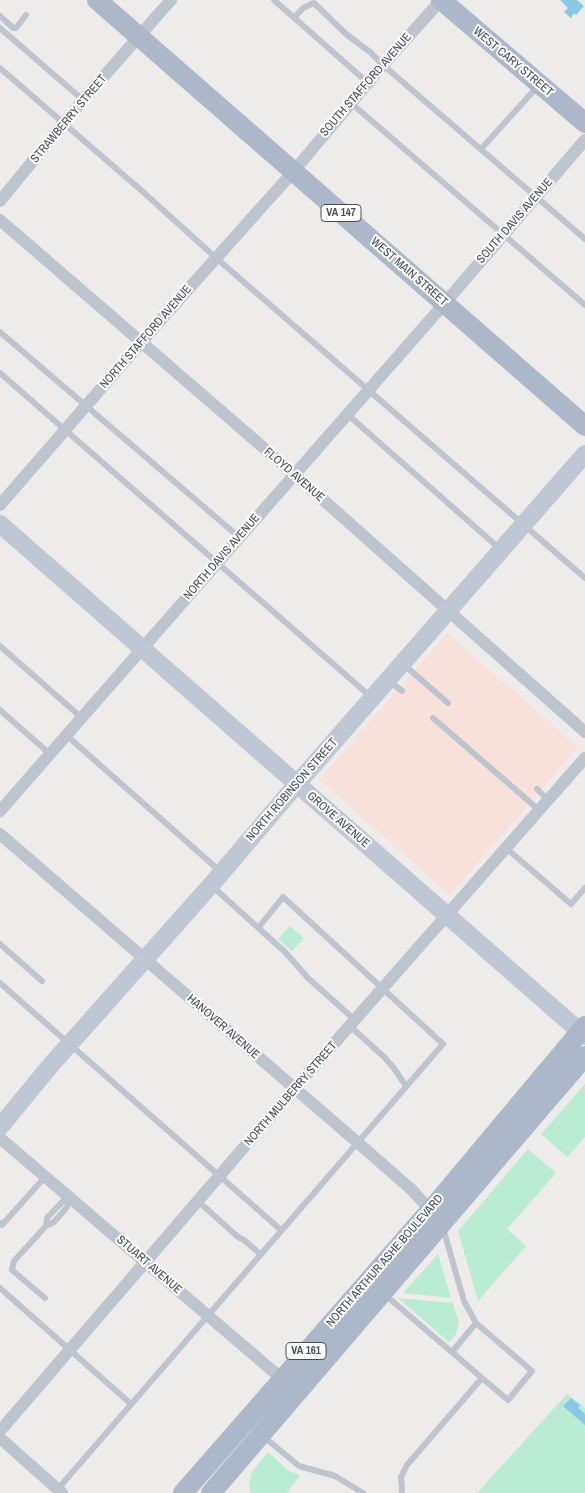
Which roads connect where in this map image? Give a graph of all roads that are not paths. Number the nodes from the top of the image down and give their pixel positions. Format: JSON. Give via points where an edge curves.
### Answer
{"nodes":[{"id":1,"x":97,"y":0,"type":"edge"},
{"id":2,"x":172,"y":0,"type":"edge"},
{"id":3,"x":274,"y":0,"type":"edge"},
{"id":4,"x":441,"y":0,"type":"edge"},
{"id":5,"x":26,"y":15,"type":"dead end"},
{"id":6,"x":0,"y":16,"type":"edge"},
{"id":7,"x":294,"y":18,"type":"junction"},
{"id":8,"x":0,"y":28,"type":"edge"},
{"id":9,"x":139,"y":37,"type":"junction"},
{"id":10,"x":383,"y":65,"type":"junction"},
{"id":11,"x":0,"y":68,"type":"edge"},
{"id":12,"x":368,"y":83,"type":"junction"},
{"id":13,"x":539,"y":85,"type":"junction"},
{"id":14,"x":83,"y":100,"type":"junction"},
{"id":15,"x":350,"y":103,"type":"junction"},
{"id":16,"x":585,"y":123,"type":"edge"},
{"id":17,"x":64,"y":124,"type":"junction"},
{"id":18,"x":585,"y":140,"type":"edge"},
{"id":19,"x":480,"y":150,"type":"junction"},
{"id":20,"x":293,"y":172,"type":"junction"},
{"id":21,"x":536,"y":197,"type":"junction"},
{"id":22,"x":0,"y":201,"type":"edge"},
{"id":23,"x":0,"y":220,"type":"edge"},
{"id":24,"x":502,"y":235,"type":"junction"},
{"id":25,"x":585,"y":239,"type":"edge"},
{"id":26,"x":215,"y":258,"type":"junction"},
{"id":27,"x":444,"y":304,"type":"junction"},
{"id":28,"x":585,"y":305,"type":"edge"},
{"id":29,"x":0,"y":332,"type":"edge"},
{"id":30,"x":140,"y":343,"type":"junction"},
{"id":31,"x":0,"y":373,"type":"edge"},
{"id":32,"x":368,"y":389,"type":"junction"},
{"id":33,"x":86,"y":406,"type":"junction"},
{"id":34,"x":347,"y":414,"type":"junction"},
{"id":35,"x":585,"y":426,"type":"edge"},
{"id":36,"x":66,"y":429,"type":"junction"},
{"id":37,"x":585,"y":454,"type":"edge"},
{"id":38,"x":294,"y":474,"type":"junction"},
{"id":39,"x":0,"y":505,"type":"edge"},
{"id":40,"x":0,"y":524,"type":"edge"},
{"id":41,"x":524,"y":524,"type":"junction"},
{"id":42,"x":239,"y":537,"type":"junction"},
{"id":43,"x":501,"y":550,"type":"junction"},
{"id":44,"x":217,"y":562,"type":"junction"},
{"id":45,"x":585,"y":578,"type":"edge"},
{"id":46,"x":448,"y":612,"type":"junction"},
{"id":47,"x":0,"y":646,"type":"edge"},
{"id":48,"x":142,"y":648,"type":"junction"},
{"id":49,"x":402,"y":663,"type":"junction"},
{"id":50,"x":388,"y":680,"type":"junction"},
{"id":51,"x":402,"y":691,"type":"dead end"},
{"id":52,"x":372,"y":698,"type":"junction"},
{"id":53,"x":448,"y":704,"type":"dead end"},
{"id":54,"x":0,"y":710,"type":"edge"},
{"id":55,"x":82,"y":718,"type":"junction"},
{"id":56,"x":433,"y":718,"type":"dead end"},
{"id":57,"x":585,"y":732,"type":"edge"},
{"id":58,"x":66,"y":735,"type":"junction"},
{"id":59,"x":50,"y":754,"type":"junction"},
{"id":60,"x":585,"y":758,"type":"edge"},
{"id":61,"x":296,"y":784,"type":"junction"},
{"id":62,"x":537,"y":788,"type":"dead end"},
{"id":63,"x":548,"y":800,"type":"junction"},
{"id":64,"x":539,"y":810,"type":"junction"},
{"id":65,"x":0,"y":811,"type":"edge"},
{"id":66,"x":0,"y":834,"type":"edge"},
{"id":67,"x":506,"y":848,"type":"junction"},
{"id":68,"x":217,"y":879,"type":"junction"},
{"id":69,"x":585,"y":888,"type":"edge"},
{"id":70,"x":448,"y":914,"type":"junction"},
{"id":71,"x":259,"y":927,"type":"junction"},
{"id":72,"x":0,"y":944,"type":"edge"},
{"id":73,"x":146,"y":960,"type":"junction"},
{"id":74,"x":42,"y":981,"type":"dead end"},
{"id":75,"x":0,"y":983,"type":"edge"},
{"id":76,"x":383,"y":988,"type":"junction"},
{"id":77,"x":352,"y":1023,"type":"junction"},
{"id":78,"x":583,"y":1031,"type":"edge"},
{"id":79,"x":69,"y":1044,"type":"junction"},
{"id":80,"x":585,"y":1056,"type":"edge"},
{"id":81,"x":406,"y":1086,"type":"junction"},
{"id":82,"x":294,"y":1089,"type":"junction"},
{"id":83,"x":0,"y":1127,"type":"edge"},
{"id":84,"x":0,"y":1138,"type":"edge"},
{"id":85,"x":357,"y":1142,"type":"junction"},
{"id":86,"x":45,"y":1177,"type":"junction"},
{"id":87,"x":220,"y":1177,"type":"junction"},
{"id":88,"x":70,"y":1197,"type":"junction"},
{"id":89,"x":199,"y":1202,"type":"junction"},
{"id":90,"x":436,"y":1216,"type":"junction"},
{"id":91,"x":0,"y":1223,"type":"edge"},
{"id":92,"x":281,"y":1230,"type":"junction"},
{"id":93,"x":260,"y":1254,"type":"junction"},
{"id":94,"x":146,"y":1263,"type":"junction"},
{"id":95,"x":0,"y":1288,"type":"edge"},
{"id":96,"x":383,"y":1292,"type":"junction"},
{"id":97,"x":45,"y":1298,"type":"dead end"},
{"id":98,"x":207,"y":1316,"type":"junction"},
{"id":99,"x":476,"y":1323,"type":"junction"},
{"id":100,"x":71,"y":1350,"type":"junction"},
{"id":101,"x":452,"y":1352,"type":"junction"},
{"id":102,"x":482,"y":1378,"type":"junction"},
{"id":103,"x":282,"y":1379,"type":"junction"},
{"id":104,"x":298,"y":1391,"type":"junction"},
{"id":105,"x":131,"y":1404,"type":"junction"},
{"id":106,"x":0,"y":1431,"type":"edge"},
{"id":107,"x":261,"y":1434,"type":"junction"},
{"id":108,"x":0,"y":1438,"type":"edge"},
{"id":109,"x":58,"y":1492,"type":"edge"},
{"id":110,"x":183,"y":1493,"type":"edge"},
{"id":111,"x":211,"y":1493,"type":"edge"},
{"id":112,"x":363,"y":1493,"type":"edge"},
{"id":113,"x":402,"y":1493,"type":"edge"}],
"edges":[{"from":1,"to":9,"type":"main road","name":"WEST MAIN STREET","number":"VA 147"},
{"from":2,"to":9,"type":"street","name":"STRAWBERRY STREET"},
{"from":3,"to":7,"type":"lane"},
{"from":4,"to":10,"type":"street","name":"SOUTH STAFFORD AVENUE"},
{"from":4,"to":13,"type":"main road","name":"WEST CARY STREET"},
{"from":5,"to":6,"type":"lane","via":[[16,28]]},
{"from":7,"to":10,"type":"lane","via":[[303,8],[314,3]]},
{"from":7,"to":12,"type":"lane"},
{"from":8,"to":14,"type":"lane"},
{"from":9,"to":14,"type":"street","name":"STRAWBERRY STREET"},
{"from":9,"to":20,"type":"main road","name":"WEST MAIN STREET","number":"VA 147"},
{"from":10,"to":12,"type":"street","name":"SOUTH STAFFORD AVENUE"},
{"from":10,"to":19,"type":"lane"},
{"from":11,"to":17,"type":"lane"},
{"from":12,"to":15,"type":"street","name":"SOUTH STAFFORD AVENUE"},
{"from":13,"to":16,"type":"main road","name":"WEST CARY STREET"},
{"from":13,"to":19,"type":"lane"},
{"from":14,"to":17,"type":"street","name":"STRAWBERRY STREET"},
{"from":15,"to":20,"type":"street","name":"SOUTH STAFFORD AVENUE"},
{"from":15,"to":24,"type":"lane"},
{"from":17,"to":22,"type":"street","name":"STRAWBERRY STREET"},
{"from":17,"to":26,"type":"lane"},
{"from":18,"to":21,"type":"street","name":"SOUTH DAVIS AVENUE"},
{"from":19,"to":21,"type":"lane"},
{"from":20,"to":26,"type":"street","name":"NORTH STAFFORD AVENUE"},
{"from":20,"to":27,"type":"main road","name":"WEST MAIN STREET","number":"VA 147"},
{"from":21,"to":24,"type":"street","name":"SOUTH DAVIS AVENUE"},
{"from":21,"to":25,"type":"lane"},
{"from":23,"to":30,"type":"street","name":"FLOYD AVENUE"},
{"from":24,"to":27,"type":"street","name":"SOUTH DAVIS AVENUE"},
{"from":24,"to":28,"type":"lane"},
{"from":26,"to":30,"type":"street","name":"NORTH STAFFORD AVENUE"},
{"from":26,"to":32,"type":"lane"},
{"from":27,"to":32,"type":"street","name":"NORTH DAVIS AVENUE"},
{"from":27,"to":35,"type":"main road","name":"WEST MAIN STREET","number":"VA 147"},
{"from":29,"to":33,"type":"lane"},
{"from":30,"to":33,"type":"street","name":"NORTH STAFFORD AVENUE"},
{"from":30,"to":38,"type":"street","name":"FLOYD AVENUE"},
{"from":31,"to":36,"type":"lane"},
{"from":32,"to":34,"type":"street","name":"NORTH DAVIS AVENUE"},
{"from":32,"to":41,"type":"lane"},
{"from":33,"to":36,"type":"street","name":"NORTH STAFFORD AVENUE"},
{"from":33,"to":42,"type":"lane"},
{"from":34,"to":38,"type":"street","name":"NORTH DAVIS AVENUE"},
{"from":34,"to":43,"type":"lane"},
{"from":36,"to":39,"type":"street","name":"NORTH STAFFORD AVENUE"},
{"from":36,"to":44,"type":"lane"},
{"from":37,"to":41,"type":"street","name":"NORTH ROBINSON STREET"},
{"from":38,"to":42,"type":"street","name":"NORTH DAVIS AVENUE"},
{"from":38,"to":46,"type":"street","name":"FLOYD AVENUE"},
{"from":40,"to":48,"type":"street","name":"GROVE AVENUE"},
{"from":41,"to":43,"type":"street","name":"NORTH ROBINSON STREET"},
{"from":41,"to":45,"type":"lane"},
{"from":42,"to":44,"type":"street","name":"NORTH DAVIS AVENUE"},
{"from":43,"to":46,"type":"street","name":"NORTH ROBINSON STREET"},
{"from":44,"to":48,"type":"street","name":"NORTH DAVIS AVENUE"},
{"from":44,"to":52,"type":"lane"},
{"from":46,"to":49,"type":"street","name":"NORTH ROBINSON STREET"},
{"from":46,"to":57,"type":"street","name":"FLOYD AVENUE"},
{"from":47,"to":55,"type":"lane"},
{"from":48,"to":55,"type":"street","name":"NORTH DAVIS AVENUE"},
{"from":48,"to":61,"type":"street","name":"GROVE AVENUE"},
{"from":49,"to":50,"type":"street","name":"NORTH ROBINSON STREET"},
{"from":49,"to":53,"type":"lane"},
{"from":50,"to":51,"type":"lane"},
{"from":50,"to":52,"type":"street","name":"NORTH ROBINSON STREET"},
{"from":52,"to":61,"type":"street","name":"NORTH ROBINSON STREET"},
{"from":54,"to":59,"type":"lane"},
{"from":55,"to":58,"type":"street","name":"NORTH DAVIS AVENUE"},
{"from":56,"to":64,"type":"lane"},
{"from":58,"to":59,"type":"street","name":"NORTH DAVIS AVENUE"},
{"from":58,"to":68,"type":"lane"},
{"from":59,"to":65,"type":"street","name":"NORTH DAVIS AVENUE"},
{"from":60,"to":63,"type":"street","name":"NORTH MULBERRY STREET"},
{"from":61,"to":68,"type":"street","name":"NORTH ROBINSON STREET"},
{"from":61,"to":70,"type":"street","name":"GROVE AVENUE"},
{"from":62,"to":63,"type":"lane"},
{"from":63,"to":64,"type":"street","name":"NORTH MULBERRY STREET"},
{"from":64,"to":67,"type":"street","name":"NORTH MULBERRY STREET"},
{"from":66,"to":73,"type":"street","name":"HANOVER AVENUE"},
{"from":67,"to":69,"type":"lane","via":[[571,904]]},
{"from":67,"to":70,"type":"street","name":"NORTH MULBERRY STREET"},
{"from":68,"to":71,"type":"lane"},
{"from":68,"to":73,"type":"street","name":"NORTH ROBINSON STREET"},
{"from":70,"to":76,"type":"street","name":"NORTH MULBERRY STREET"},
{"from":70,"to":78,"type":"street","name":"GROVE AVENUE"},
{"from":71,"to":76,"type":"lane","via":[[283,897]]},
{"from":71,"to":77,"type":"lane"},
{"from":72,"to":74,"type":"lane"},
{"from":73,"to":79,"type":"street","name":"NORTH ROBINSON STREET"},
{"from":73,"to":82,"type":"street","name":"HANOVER AVENUE"},
{"from":75,"to":79,"type":"lane"},
{"from":76,"to":77,"type":"street","name":"NORTH MULBERRY STREET"},
{"from":76,"to":81,"type":"lane","via":[[443,1044]]},
{"from":77,"to":81,"type":"lane","via":[[389,1062]]},
{"from":77,"to":82,"type":"street","name":"NORTH MULBERRY STREET"},
{"from":78,"to":90,"type":"main road","name":"NORTH ARTHUR ASHE BOULEVARD","number":"VA 161"},
{"from":79,"to":83,"type":"street","name":"NORTH ROBINSON STREET"},
{"from":79,"to":87,"type":"lane"},
{"from":80,"to":90,"type":"main road","name":"NORTH ARTHUR ASHE BOULEVARD","number":"VA 161"},
{"from":81,"to":85,"type":"lane"},
{"from":82,"to":85,"type":"street","name":"HANOVER AVENUE"},
{"from":82,"to":87,"type":"street","name":"NORTH MULBERRY STREET"},
{"from":84,"to":86,"type":"street","name":"STUART AVENUE"},
{"from":85,"to":90,"type":"street","name":"HANOVER AVENUE","via":[[412,1190]]},
{"from":85,"to":92,"type":"lane"},
{"from":86,"to":88,"type":"street","name":"STUART AVENUE"},
{"from":86,"to":91,"type":"lane","via":[[2,1225]]},
{"from":87,"to":89,"type":"street","name":"NORTH MULBERRY STREET"},
{"from":87,"to":92,"type":"lane"},
{"from":88,"to":94,"type":"street","name":"STUART AVENUE"},
{"from":88,"to":97,"type":"lane","via":[[47,1218],[46,1226],[14,1261],[12,1270]]},
{"from":89,"to":93,"type":"lane"},
{"from":89,"to":94,"type":"street","name":"NORTH MULBERRY STREET"},
{"from":90,"to":96,"type":"main road","name":"NORTH ARTHUR ASHE BOULEVARD","number":"VA 161"},
{"from":90,"to":99,"type":"lane","via":[[464,1301]]},
{"from":90,"to":103,"type":"main road","name":"NORTH ARTHUR ASHE BOULEVARD","number":"VA 161"},
{"from":92,"to":93,"type":"lane"},
{"from":93,"to":98,"type":"lane"},
{"from":94,"to":98,"type":"street","name":"STUART AVENUE"},
{"from":94,"to":100,"type":"street","name":"NORTH MULBERRY STREET"},
{"from":95,"to":100,"type":"lane"},
{"from":96,"to":101,"type":"lane"},
{"from":96,"to":104,"type":"main road","name":"NORTH ARTHUR ASHE BOULEVARD","number":"VA 161"},
{"from":98,"to":103,"type":"street","name":"STUART AVENUE"},
{"from":98,"to":105,"type":"lane"},
{"from":99,"to":101,"type":"lane"},
{"from":99,"to":102,"type":"lane","via":[[532,1371],[508,1400]]},
{"from":100,"to":105,"type":"lane"},
{"from":100,"to":106,"type":"street","name":"NORTH MULBERRY STREET"},
{"from":101,"to":102,"type":"lane"},
{"from":102,"to":113,"type":"lane","via":[[407,1465],[401,1477]]},
{"from":103,"to":104,"type":"street","name":"STUART AVENUE"},
{"from":103,"to":110,"type":"main road","name":"NORTH ARTHUR ASHE BOULEVARD","number":"VA 161"},
{"from":104,"to":107,"type":"main road","name":"NORTH ARTHUR ASHE BOULEVARD","number":"VA 161"},
{"from":105,"to":109,"type":"lane"},
{"from":107,"to":111,"type":"main road","name":"NORTH ARTHUR ASHE BOULEVARD","number":"VA 161"},
{"from":107,"to":112,"type":"lane","via":[[299,1466],[335,1476]]},
{"from":108,"to":109,"type":"street"}]}
